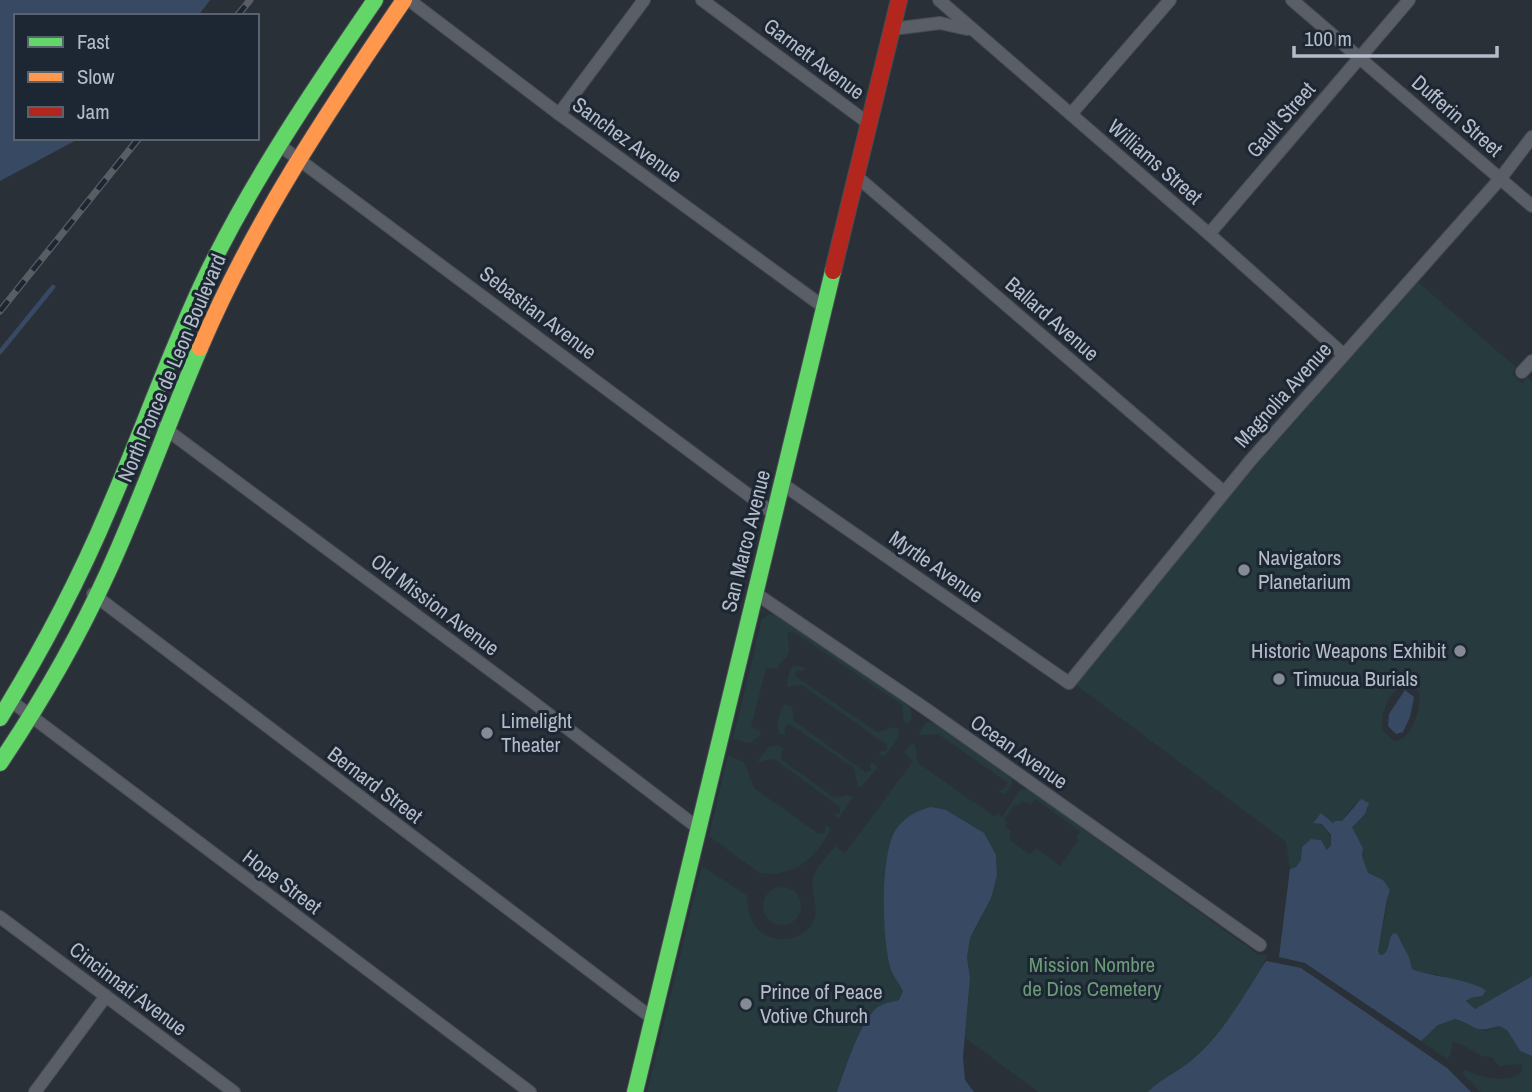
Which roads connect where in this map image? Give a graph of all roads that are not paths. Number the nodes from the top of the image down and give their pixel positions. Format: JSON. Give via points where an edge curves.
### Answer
{"nodes":[{"id":1,"x":375,"y":0,"type":"edge"},
{"id":2,"x":404,"y":0,"type":"edge"},
{"id":3,"x":409,"y":0,"type":"edge"},
{"id":4,"x":644,"y":0,"type":"edge"},
{"id":5,"x":702,"y":0,"type":"edge"},
{"id":6,"x":899,"y":0,"type":"edge"},
{"id":7,"x":939,"y":0,"type":"edge"},
{"id":8,"x":1170,"y":0,"type":"edge"},
{"id":9,"x":1292,"y":0,"type":"edge"},
{"id":10,"x":1409,"y":0,"type":"edge"},
{"id":11,"x":892,"y":29,"type":"junction"},
{"id":12,"x":972,"y":30,"type":"junction"},
{"id":13,"x":1359,"y":57,"type":"junction"},
{"id":14,"x":559,"y":114,"type":"junction"},
{"id":15,"x":1070,"y":114,"type":"junction"},
{"id":16,"x":867,"y":123,"type":"junction"},
{"id":17,"x":1532,"y":138,"type":"edge"},
{"id":18,"x":278,"y":144,"type":"junction"},
{"id":19,"x":298,"y":158,"type":"junction"},
{"id":20,"x":855,"y":175,"type":"junction"},
{"id":21,"x":1500,"y":179,"type":"junction"},
{"id":22,"x":1532,"y":206,"type":"edge"},
{"id":23,"x":1209,"y":234,"type":"junction"},
{"id":24,"x":825,"y":308,"type":"junction"},
{"id":25,"x":1345,"y":355,"type":"junction"},
{"id":26,"x":1532,"y":361,"type":"edge"},
{"id":27,"x":1522,"y":372,"type":"dead end"},
{"id":28,"x":146,"y":415,"type":"junction"},
{"id":29,"x":167,"y":430,"type":"junction"},
{"id":30,"x":782,"y":483,"type":"junction"},
{"id":31,"x":1224,"y":492,"type":"junction"},
{"id":32,"x":774,"y":514,"type":"junction"},
{"id":33,"x":76,"y":581,"type":"junction"},
{"id":34,"x":755,"y":593,"type":"junction"},
{"id":35,"x":96,"y":597,"type":"junction"},
{"id":36,"x":1069,"y":683,"type":"joint"},
{"id":37,"x":11,"y":701,"type":"junction"},
{"id":38,"x":32,"y":716,"type":"junction"},
{"id":39,"x":0,"y":718,"type":"edge"},
{"id":40,"x":0,"y":763,"type":"edge"},
{"id":41,"x":698,"y":828,"type":"junction"},
{"id":42,"x":0,"y":917,"type":"edge"},
{"id":43,"x":1260,"y":945,"type":"dead end"},
{"id":44,"x":106,"y":996,"type":"junction"},
{"id":45,"x":652,"y":1017,"type":"junction"},
{"id":46,"x":35,"y":1092,"type":"edge"},
{"id":47,"x":234,"y":1092,"type":"edge"},
{"id":48,"x":530,"y":1092,"type":"edge"},
{"id":49,"x":635,"y":1092,"type":"edge"}],
"edges":[{"from":1,"to":18,"type":"main road","name":"North Ponce de Leon Boulevard"},
{"from":2,"to":19,"type":"main road","name":"North Ponce de Leon Boulevard"},
{"from":3,"to":14,"type":"street","name":"Sanchez Avenue"},
{"from":4,"to":14,"type":"street"},
{"from":5,"to":16,"type":"street","name":"Garnett Avenue"},
{"from":6,"to":11,"type":"main road","name":"San Marco Avenue"},
{"from":7,"to":12,"type":"street","name":"Williams Street"},
{"from":8,"to":15,"type":"street"},
{"from":9,"to":13,"type":"street","name":"Dufferin Street"},
{"from":10,"to":13,"type":"street","name":"Gault Street"},
{"from":11,"to":12,"type":"street","via":[[940,23]]},
{"from":11,"to":16,"type":"main road","name":"San Marco Avenue"},
{"from":12,"to":15,"type":"street","name":"Williams Street"},
{"from":13,"to":21,"type":"street","name":"Dufferin Street"},
{"from":13,"to":23,"type":"street","name":"Gault Street"},
{"from":14,"to":24,"type":"street","name":"Sanchez Avenue"},
{"from":15,"to":23,"type":"street","name":"Williams Street"},
{"from":16,"to":20,"type":"main road","name":"San Marco Avenue"},
{"from":17,"to":21,"type":"street","name":"Magnolia Avenue"},
{"from":18,"to":19,"type":"street","name":"Sebastian Avenue"},
{"from":18,"to":28,"type":"main road","name":"North Ponce de Leon Boulevard","via":[[206,274]]},
{"from":19,"to":29,"type":"main road","name":"North Ponce de Leon Boulevard","via":[[216,309]]},
{"from":19,"to":32,"type":"street","name":"Sebastian Avenue"},
{"from":20,"to":24,"type":"main road","name":"San Marco Avenue"},
{"from":20,"to":31,"type":"street","name":"Ballard Avenue"},
{"from":21,"to":22,"type":"street","name":"Dufferin Street"},
{"from":21,"to":25,"type":"street","name":"Magnolia Avenue"},
{"from":23,"to":25,"type":"street","name":"Williams Street"},
{"from":24,"to":30,"type":"main road","name":"San Marco Avenue"},
{"from":25,"to":31,"type":"street","name":"Magnolia Avenue"},
{"from":26,"to":27,"type":"street"},
{"from":28,"to":29,"type":"street","name":"Old Mission Avenue"},
{"from":28,"to":33,"type":"main road","name":"North Ponce de Leon Boulevard"},
{"from":29,"to":35,"type":"main road","name":"North Ponce de Leon Boulevard"},
{"from":29,"to":41,"type":"street","name":"Old Mission Avenue"},
{"from":30,"to":32,"type":"main road","name":"San Marco Avenue"},
{"from":30,"to":36,"type":"street","name":"Myrtle Avenue"},
{"from":31,"to":36,"type":"street","name":"Magnolia Avenue"},
{"from":32,"to":34,"type":"main road","name":"San Marco Avenue"},
{"from":33,"to":35,"type":"street","name":"Bernard Street"},
{"from":33,"to":37,"type":"main road","name":"North Ponce de Leon Boulevard"},
{"from":34,"to":41,"type":"main road","name":"San Marco Avenue"},
{"from":34,"to":43,"type":"street","name":"Ocean Avenue"},
{"from":35,"to":38,"type":"main road","name":"North Ponce de Leon Boulevard"},
{"from":35,"to":45,"type":"street","name":"Bernard Street"},
{"from":37,"to":38,"type":"street","name":"Hope Street"},
{"from":37,"to":39,"type":"main road","name":"North Ponce de Leon Boulevard"},
{"from":38,"to":40,"type":"main road","name":"North Ponce de Leon Boulevard"},
{"from":38,"to":48,"type":"street","name":"Hope Street"},
{"from":41,"to":45,"type":"main road","name":"San Marco Avenue"},
{"from":42,"to":44,"type":"street","name":"Cincinnati Avenue"},
{"from":44,"to":46,"type":"street"},
{"from":44,"to":47,"type":"street","name":"Cincinnati Avenue"},
{"from":45,"to":49,"type":"main road","name":"San Marco Avenue"}]}
